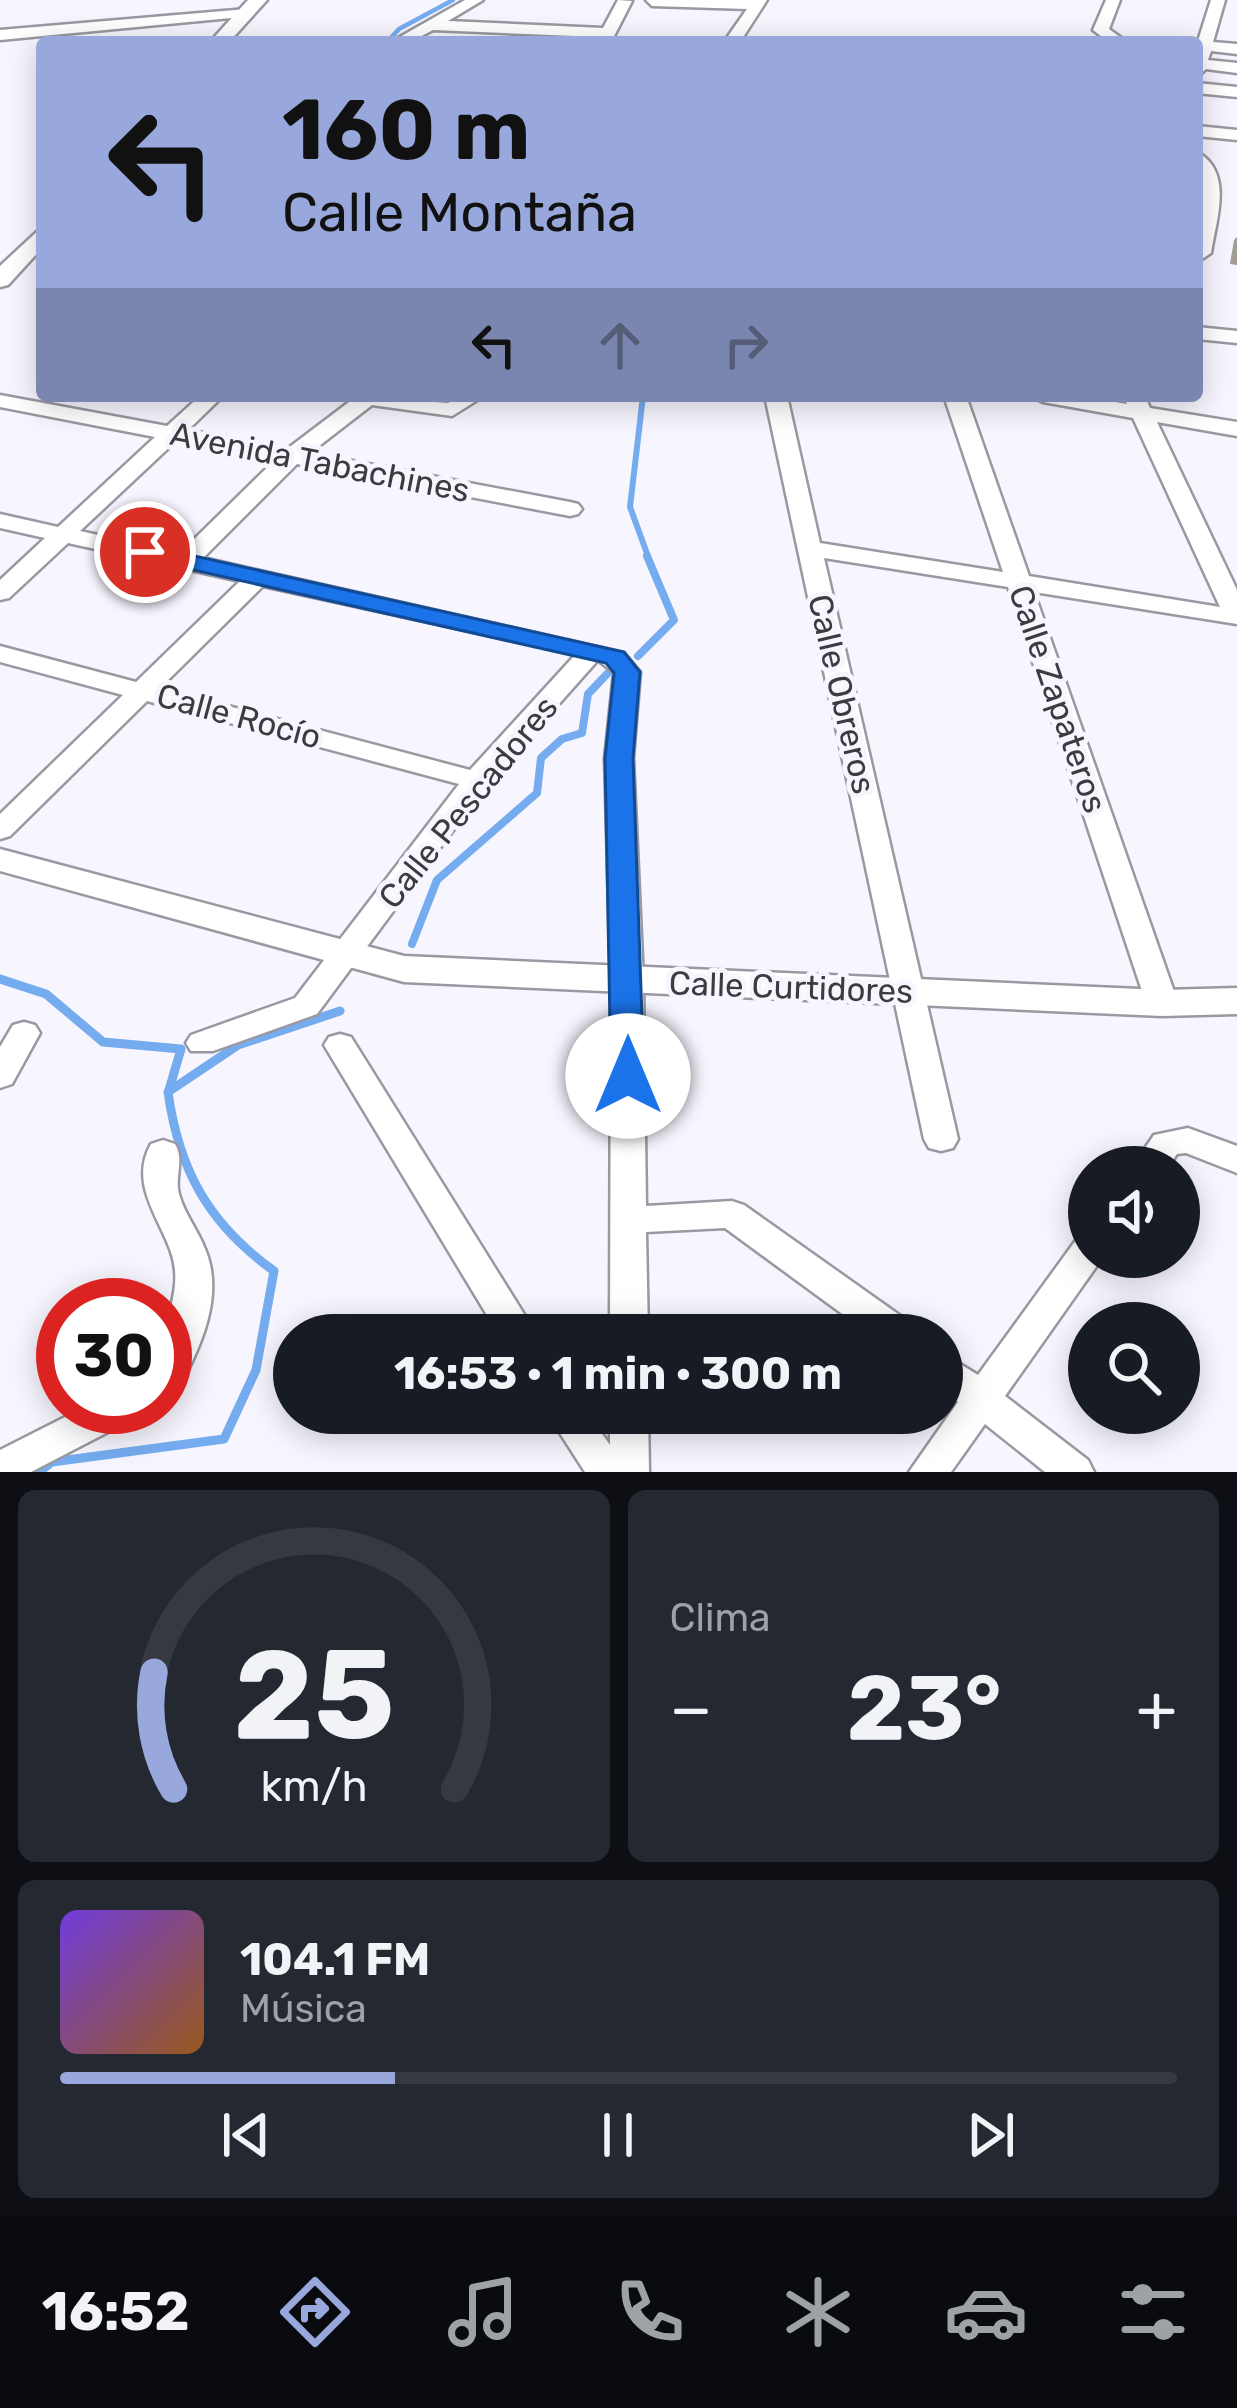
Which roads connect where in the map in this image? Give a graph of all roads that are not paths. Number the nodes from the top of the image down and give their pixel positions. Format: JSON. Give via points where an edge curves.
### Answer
{"nodes":[{"id":1,"x":446,"y":0,"type":"edge"},
{"id":2,"x":476,"y":0,"type":"edge"},
{"id":3,"x":1113,"y":0,"type":"edge"},
{"id":4,"x":1218,"y":0,"type":"edge"},
{"id":5,"x":625,"y":1,"type":"edge"},
{"id":6,"x":652,"y":2,"type":"edge"},
{"id":7,"x":758,"y":3,"type":"edge"},
{"id":8,"x":252,"y":6,"type":"edge"},
{"id":9,"x":433,"y":25,"type":"junction"},
{"id":10,"x":0,"y":34,"type":"edge"},
{"id":11,"x":224,"y":36,"type":"edge"},
{"id":12,"x":394,"y":36,"type":"edge"},
{"id":13,"x":399,"y":36,"type":"edge"},
{"id":14,"x":579,"y":36,"type":"edge"},
{"id":15,"x":607,"y":36,"type":"edge"},
{"id":16,"x":736,"y":36,"type":"edge"},
{"id":17,"x":1110,"y":36,"type":"edge"},
{"id":18,"x":1237,"y":49,"type":"edge"},
{"id":19,"x":1203,"y":51,"type":"edge"},
{"id":20,"x":1203,"y":60,"type":"edge"},
{"id":21,"x":1203,"y":62,"type":"edge"},
{"id":22,"x":1237,"y":68,"type":"edge"},
{"id":23,"x":1203,"y":89,"type":"edge"},
{"id":24,"x":1237,"y":92,"type":"edge"},
{"id":25,"x":1203,"y":132,"type":"edge"},
{"id":26,"x":1237,"y":135,"type":"edge"},
{"id":27,"x":1203,"y":166,"type":"edge"},
{"id":28,"x":1204,"y":200,"type":"edge"},
{"id":29,"x":1237,"y":203,"type":"edge"},
{"id":30,"x":36,"y":241,"type":"edge"},
{"id":31,"x":0,"y":280,"type":"edge"},
{"id":32,"x":1203,"y":334,"type":"edge"},
{"id":33,"x":1237,"y":337,"type":"edge"},
{"id":34,"x":0,"y":401,"type":"edge"},
{"id":35,"x":36,"y":401,"type":"edge"},
{"id":36,"x":43,"y":402,"type":"edge"},
{"id":37,"x":206,"y":402,"type":"edge"},
{"id":38,"x":362,"y":402,"type":"edge"},
{"id":39,"x":400,"y":402,"type":"edge"},
{"id":40,"x":464,"y":402,"type":"edge"},
{"id":41,"x":777,"y":402,"type":"edge"},
{"id":42,"x":957,"y":402,"type":"edge"},
{"id":43,"x":1138,"y":404,"type":"edge"},
{"id":44,"x":1237,"y":429,"type":"edge"},
{"id":45,"x":172,"y":434,"type":"junction"},
{"id":46,"x":292,"y":456,"type":"junction"},
{"id":47,"x":570,"y":509,"type":"dead end"},
{"id":48,"x":0,"y":520,"type":"edge"},
{"id":49,"x":63,"y":534,"type":"junction"},
{"id":50,"x":809,"y":548,"type":"junction"},
{"id":51,"x":185,"y":561,"type":"junction"},
{"id":52,"x":258,"y":577,"type":"junction"},
{"id":53,"x":1017,"y":579,"type":"junction"},
{"id":54,"x":0,"y":593,"type":"edge"},
{"id":55,"x":1237,"y":617,"type":"edge"},
{"id":56,"x":593,"y":650,"type":"junction"},
{"id":57,"x":0,"y":654,"type":"edge"},
{"id":58,"x":143,"y":689,"type":"junction"},
{"id":59,"x":476,"y":780,"type":"junction"},
{"id":60,"x":0,"y":830,"type":"edge"},
{"id":61,"x":0,"y":860,"type":"edge"},
{"id":62,"x":346,"y":956,"type":"junction"},
{"id":63,"x":627,"y":980,"type":"junction"},
{"id":64,"x":908,"y":992,"type":"junction"},
{"id":65,"x":1237,"y":1001,"type":"edge"},
{"id":66,"x":1162,"y":1003,"type":"junction"},
{"id":67,"x":24,"y":1033,"type":"dead end"},
{"id":68,"x":202,"y":1042,"type":"dead end"},
{"id":69,"x":340,"y":1045,"type":"dead end"},
{"id":70,"x":0,"y":1076,"type":"edge"},
{"id":71,"x":941,"y":1139,"type":"dead end"},
{"id":72,"x":1165,"y":1146,"type":"edge"},
{"id":73,"x":164,"y":1153,"type":"dead end"},
{"id":74,"x":1237,"y":1160,"type":"edge"},
{"id":75,"x":629,"y":1220,"type":"junction"},
{"id":76,"x":1069,"y":1278,"type":"edge"},
{"id":77,"x":192,"y":1303,"type":"edge"},
{"id":78,"x":505,"y":1314,"type":"edge"},
{"id":79,"x":629,"y":1314,"type":"edge"},
{"id":80,"x":869,"y":1314,"type":"edge"},
{"id":81,"x":963,"y":1384,"type":"edge"},
{"id":82,"x":982,"y":1399,"type":"junction"},
{"id":83,"x":68,"y":1434,"type":"edge"},
{"id":84,"x":580,"y":1434,"type":"edge"},
{"id":85,"x":629,"y":1434,"type":"edge"},
{"id":86,"x":0,"y":1469,"type":"edge"},
{"id":87,"x":629,"y":1472,"type":"edge"},
{"id":88,"x":929,"y":1472,"type":"edge"},
{"id":89,"x":1074,"y":1472,"type":"edge"}],
"edges":[{"from":1,"to":12,"type":"street"},
{"from":2,"to":9,"type":"street"},
{"from":3,"to":17,"type":"street","via":[[1101,30]]},
{"from":4,"to":19,"type":"street"},
{"from":5,"to":15,"type":"street"},
{"from":6,"to":7,"type":"street"},
{"from":7,"to":16,"type":"street"},
{"from":8,"to":10,"type":"street"},
{"from":8,"to":11,"type":"street"},
{"from":9,"to":13,"type":"street"},
{"from":9,"to":14,"type":"street"},
{"from":18,"to":20,"type":"street"},
{"from":21,"to":22,"type":"street"},
{"from":23,"to":24,"type":"street"},
{"from":25,"to":26,"type":"street"},
{"from":27,"to":28,"type":"street","via":[[1212,179]]},
{"from":28,"to":29,"type":"street"},
{"from":30,"to":31,"type":"street"},
{"from":32,"to":33,"type":"street"},
{"from":34,"to":35,"type":"street","name":"Avenida Tabachines"},
{"from":36,"to":45,"type":"street","name":"Avenida Tabachines"},
{"from":37,"to":45,"type":"street"},
{"from":38,"to":46,"type":"street"},
{"from":39,"to":40,"type":"street","via":[[452,410]]},
{"from":41,"to":50,"type":"street","name":"Calle Obreros"},
{"from":42,"to":53,"type":"street","name":"Calle Zapateros"},
{"from":43,"to":44,"type":"street"},
{"from":43,"to":55,"type":"street"},
{"from":45,"to":46,"type":"street","name":"Avenida Tabachines"},
{"from":45,"to":49,"type":"street"},
{"from":46,"to":47,"type":"street","name":"Avenida Tabachines"},
{"from":46,"to":51,"type":"street"},
{"from":48,"to":49,"type":"street"},
{"from":49,"to":51,"type":"street"},
{"from":49,"to":54,"type":"street"},
{"from":50,"to":53,"type":"street"},
{"from":50,"to":64,"type":"street","name":"Calle Obreros"},
{"from":51,"to":52,"type":"street"},
{"from":52,"to":56,"type":"street"},
{"from":52,"to":58,"type":"street"},
{"from":53,"to":55,"type":"street"},
{"from":53,"to":66,"type":"street","name":"Calle Zapateros"},
{"from":56,"to":59,"type":"street","name":"Calle Pescadores"},
{"from":56,"to":63,"type":"street","via":[[627,672],[619,758]]},
{"from":57,"to":58,"type":"street","name":"Calle Rocío"},
{"from":58,"to":59,"type":"street","name":"Calle Rocío"},
{"from":58,"to":60,"type":"street"},
{"from":59,"to":62,"type":"street","name":"Calle Pescadores"},
{"from":61,"to":62,"type":"street","name":"Calle Curtidores"},
{"from":62,"to":63,"type":"street","name":"Calle Curtidores","via":[[404,969]]},
{"from":62,"to":68,"type":"street","name":"Calle Pescadores","via":[[306,1006]]},
{"from":63,"to":64,"type":"street","name":"Calle Curtidores"},
{"from":63,"to":75,"type":"street"},
{"from":64,"to":66,"type":"street","name":"Calle Curtidores"},
{"from":64,"to":71,"type":"street","name":"Calle Obreros"},
{"from":65,"to":66,"type":"street","name":"Calle Curtidores"},
{"from":67,"to":70,"type":"street"},
{"from":69,"to":78,"type":"street"},
{"from":72,"to":74,"type":"street","via":[[1188,1140]]},
{"from":73,"to":77,"type":"street","via":[[160,1191],[190,1254]]},
{"from":75,"to":79,"type":"street"},
{"from":75,"to":80,"type":"street","via":[[732,1214]]},
{"from":76,"to":82,"type":"street"},
{"from":81,"to":82,"type":"street"},
{"from":82,"to":88,"type":"street"},
{"from":82,"to":89,"type":"street"},
{"from":83,"to":86,"type":"street"},
{"from":84,"to":87,"type":"street","via":[[601,1464]]},
{"from":85,"to":87,"type":"street"}]}
